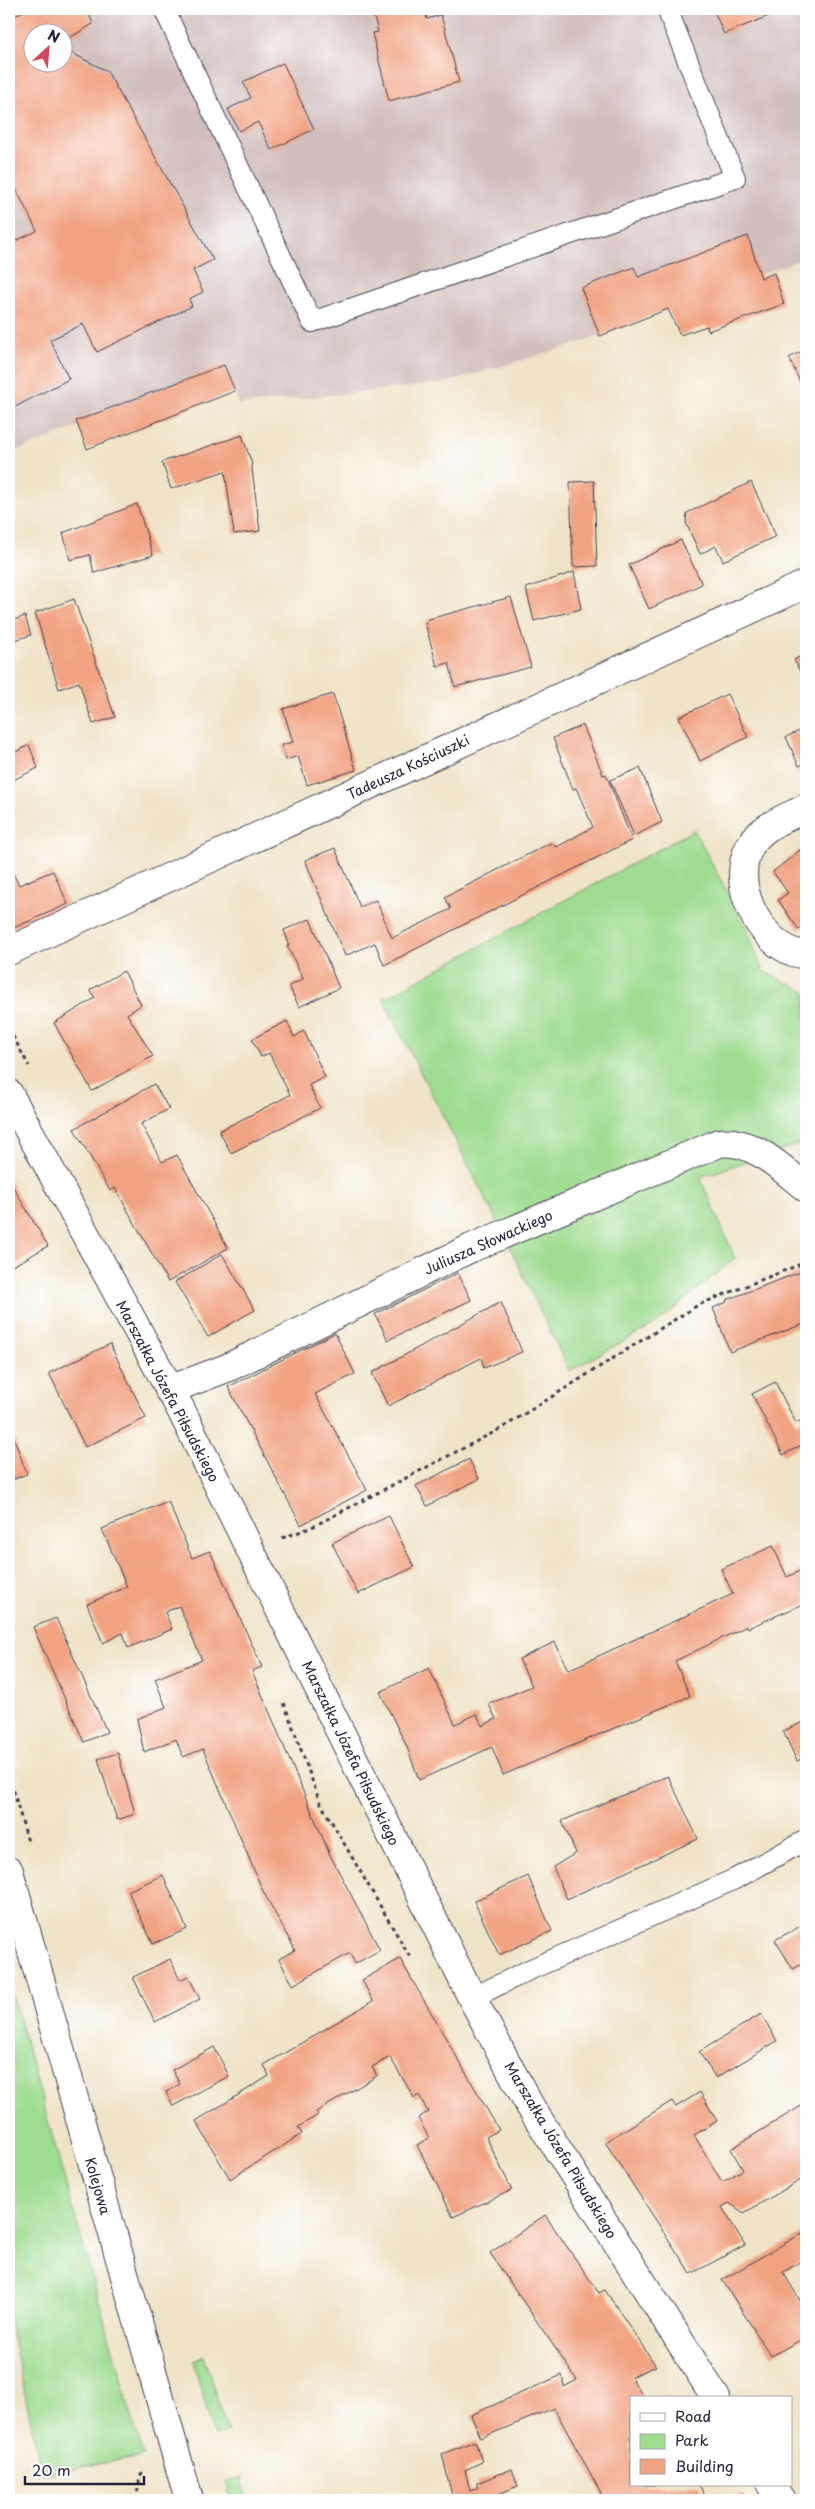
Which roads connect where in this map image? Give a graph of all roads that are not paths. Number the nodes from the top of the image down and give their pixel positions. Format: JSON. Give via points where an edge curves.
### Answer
{"nodes":[{"id":1,"x":164,"y":9,"type":"edge"},
{"id":2,"x":667,"y":9,"type":"edge"},
{"id":3,"x":806,"y":584,"type":"edge"},
{"id":4,"x":806,"y":808,"type":"edge"},
{"id":5,"x":9,"y":951,"type":"edge"},
{"id":6,"x":806,"y":955,"type":"edge"},
{"id":7,"x":9,"y":1094,"type":"edge"},
{"id":8,"x":806,"y":1188,"type":"edge"},
{"id":9,"x":169,"y":1390,"type":"junction"},
{"id":10,"x":806,"y":1840,"type":"edge"},
{"id":11,"x":9,"y":1871,"type":"edge"},
{"id":12,"x":472,"y":1998,"type":"junction"},
{"id":13,"x":715,"y":2396,"type":"edge"},
{"id":14,"x":772,"y":2486,"type":"edge"},
{"id":15,"x":189,"y":2500,"type":"edge"},
{"id":16,"x":780,"y":2500,"type":"edge"}],
"edges":[{"from":1,"to":2,"type":"lane","via":[[312,322],[735,178]]},
{"from":3,"to":5,"type":"street","name":"Tadeusza Kościuszki"},
{"from":4,"to":6,"type":"street","via":[[767,827],[754,840],[745,855],[742,883],[755,917],[768,933],[788,950]]},
{"from":7,"to":9,"type":"street","name":"Marszałka Józefa Piłsudskiego"},
{"from":8,"to":9,"type":"street","name":"Juliusza Słowackiego","via":[[745,1144],[719,1143],[471,1248],[227,1368]]},
{"from":9,"to":12,"type":"street","name":"Marszałka Józefa Piłsudskiego"},
{"from":10,"to":12,"type":"lane","via":[[735,1879]]},
{"from":11,"to":15,"type":"street","name":"Kolejowa"},
{"from":12,"to":13,"type":"street","name":"Marszałka Józefa Piłsudskiego","via":[[530,2106]]},
{"from":14,"to":16,"type":"street"}]}
